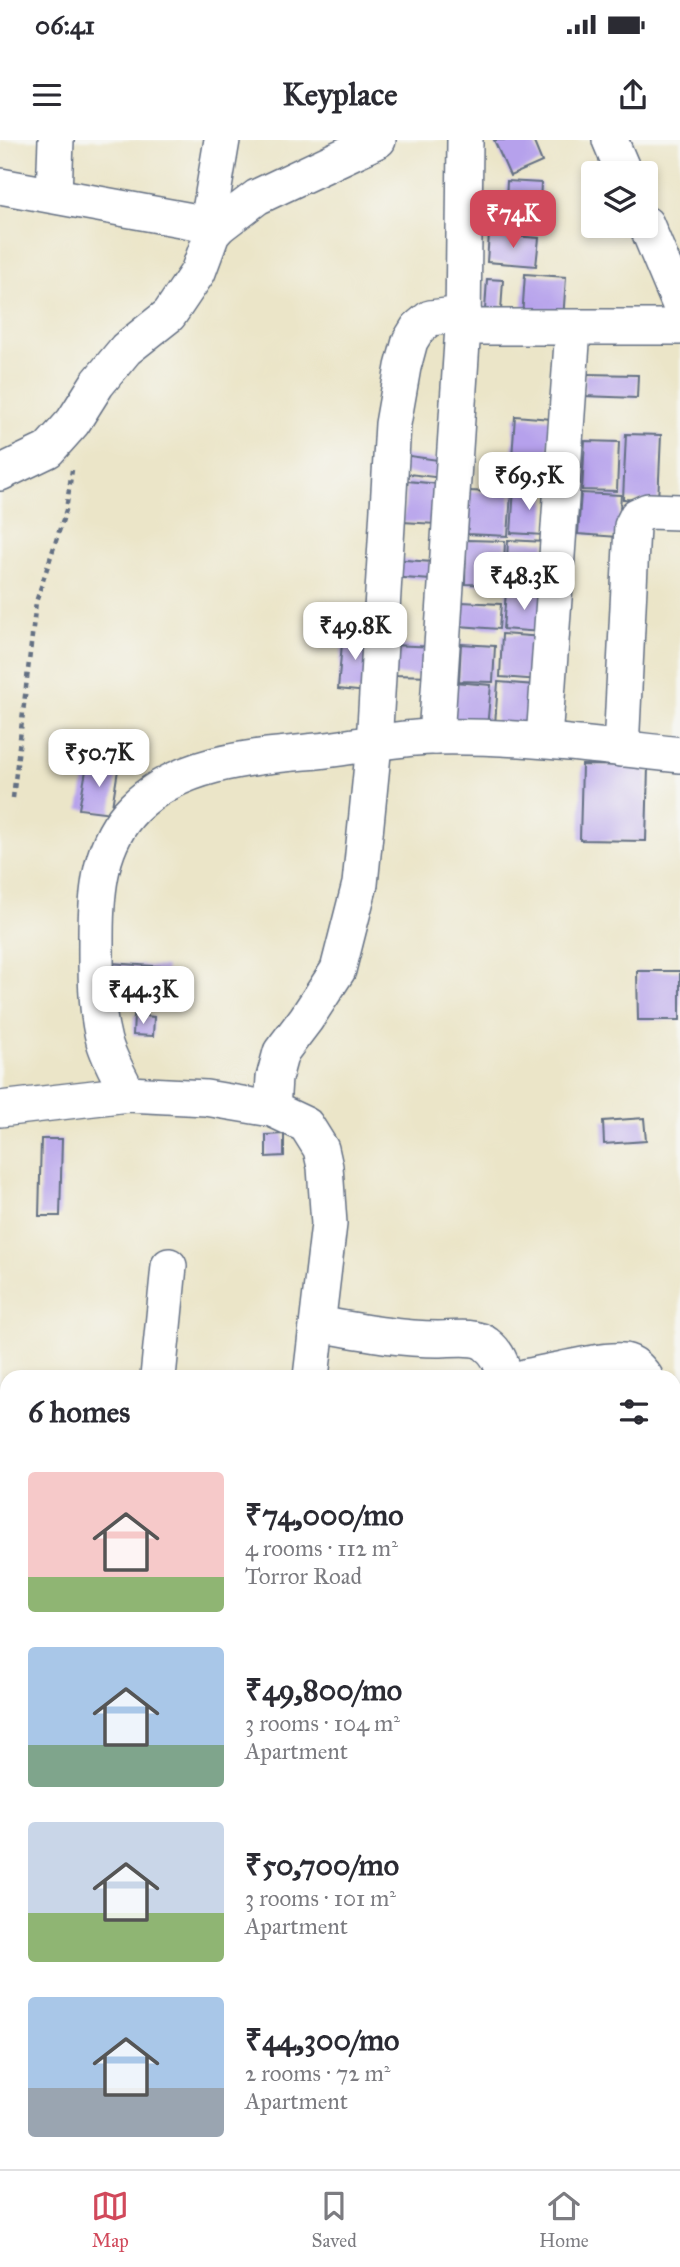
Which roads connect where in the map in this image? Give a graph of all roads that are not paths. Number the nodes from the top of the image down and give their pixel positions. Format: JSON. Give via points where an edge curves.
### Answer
{"nodes":[{"id":1,"x":56,"y":140,"type":"edge"},
{"id":2,"x":222,"y":140,"type":"edge"},
{"id":3,"x":378,"y":140,"type":"edge"},
{"id":4,"x":465,"y":140,"type":"edge"},
{"id":5,"x":610,"y":140,"type":"edge"},
{"id":6,"x":619,"y":161,"type":"edge"},
{"id":7,"x":0,"y":186,"type":"edge"},
{"id":8,"x":54,"y":194,"type":"junction"},
{"id":9,"x":213,"y":224,"type":"junction"},
{"id":10,"x":652,"y":238,"type":"edge"},
{"id":11,"x":680,"y":305,"type":"edge"},
{"id":12,"x":464,"y":320,"type":"junction"},
{"id":13,"x":680,"y":327,"type":"edge"},
{"id":14,"x":573,"y":329,"type":"junction"},
{"id":15,"x":0,"y":473,"type":"edge"},
{"id":16,"x":680,"y":512,"type":"edge"},
{"id":17,"x":436,"y":737,"type":"junction"},
{"id":18,"x":544,"y":740,"type":"junction"},
{"id":19,"x":374,"y":744,"type":"junction"},
{"id":20,"x":621,"y":749,"type":"junction"},
{"id":21,"x":680,"y":755,"type":"edge"},
{"id":22,"x":128,"y":1094,"type":"junction"},
{"id":23,"x":0,"y":1109,"type":"edge"},
{"id":24,"x":272,"y":1109,"type":"junction"},
{"id":25,"x":169,"y":1266,"type":"dead end"},
{"id":26,"x":318,"y":1324,"type":"junction"},
{"id":27,"x":159,"y":1370,"type":"edge"},
{"id":28,"x":312,"y":1370,"type":"edge"},
{"id":29,"x":503,"y":1370,"type":"edge"},
{"id":30,"x":564,"y":1370,"type":"edge"},
{"id":31,"x":640,"y":1370,"type":"edge"}],
"edges":[{"from":1,"to":8,"type":"street"},
{"from":2,"to":9,"type":"street"},
{"from":3,"to":9,"type":"street","via":[[257,197]]},
{"from":4,"to":12,"type":"street"},
{"from":5,"to":6,"type":"street"},
{"from":7,"to":8,"type":"street"},
{"from":8,"to":9,"type":"street"},
{"from":9,"to":15,"type":"street","via":[[198,272],[169,315],[126,349],[48,450]]},
{"from":10,"to":11,"type":"street"},
{"from":12,"to":14,"type":"street"},
{"from":12,"to":17,"type":"street"},
{"from":12,"to":19,"type":"street","via":[[430,318],[410,341],[402,367],[393,424]]},
{"from":13,"to":14,"type":"street"},
{"from":14,"to":18,"type":"street"},
{"from":16,"to":20,"type":"street","via":[[648,511],[637,516],[632,526]]},
{"from":17,"to":18,"type":"street"},
{"from":17,"to":19,"type":"street"},
{"from":18,"to":20,"type":"street"},
{"from":19,"to":22,"type":"street","via":[[234,761],[189,773],[133,809],[109,843],[101,867],[96,924],[97,994],[104,1042]]},
{"from":19,"to":24,"type":"street","via":[[360,884],[338,970],[281,1052]]},
{"from":20,"to":21,"type":"street"},
{"from":22,"to":23,"type":"street"},
{"from":22,"to":24,"type":"street","via":[[206,1098]]},
{"from":24,"to":26,"type":"street","via":[[306,1125],[321,1149],[325,1167],[329,1224]]},
{"from":25,"to":27,"type":"street"},
{"from":26,"to":28,"type":"street"},
{"from":26,"to":29,"type":"street","via":[[411,1339],[469,1339],[485,1343]]},
{"from":30,"to":31,"type":"street","via":[[623,1361]]}]}
